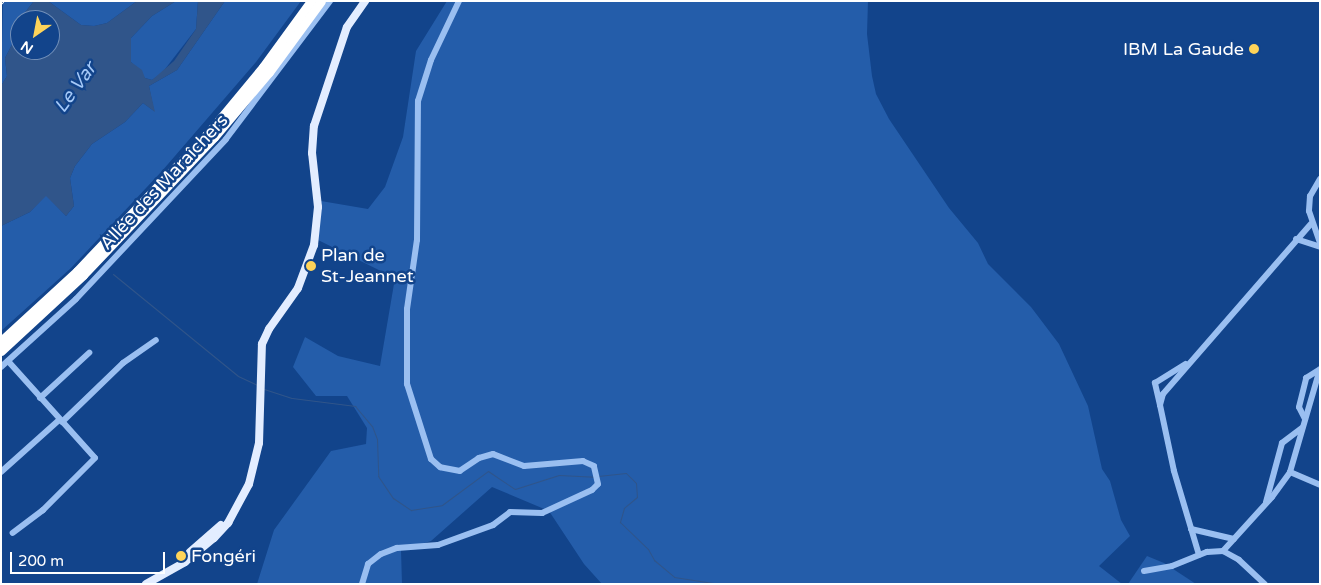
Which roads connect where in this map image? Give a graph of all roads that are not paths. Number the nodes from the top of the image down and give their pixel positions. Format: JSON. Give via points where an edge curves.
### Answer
{"nodes":[{"id":1,"x":311,"y":1,"type":"edge"},
{"id":2,"x":321,"y":1,"type":"edge"},
{"id":3,"x":330,"y":1,"type":"edge"},
{"id":4,"x":365,"y":1,"type":"edge"},
{"id":5,"x":460,"y":1,"type":"edge"},
{"id":6,"x":1320,"y":179,"type":"edge"},
{"id":7,"x":1310,"y":224,"type":"junction"},
{"id":8,"x":1296,"y":239,"type":"junction"},
{"id":9,"x":1320,"y":245,"type":"edge"},
{"id":10,"x":156,"y":340,"type":"dead end"},
{"id":11,"x":1,"y":341,"type":"edge"},
{"id":12,"x":1,"y":351,"type":"edge"},
{"id":13,"x":89,"y":353,"type":"dead end"},
{"id":14,"x":8,"y":361,"type":"junction"},
{"id":15,"x":1190,"y":362,"type":"junction"},
{"id":16,"x":1,"y":367,"type":"edge"},
{"id":17,"x":1319,"y":370,"type":"edge"},
{"id":18,"x":40,"y":398,"type":"junction"},
{"id":19,"x":1160,"y":406,"type":"junction"},
{"id":20,"x":1305,"y":419,"type":"junction"},
{"id":21,"x":60,"y":421,"type":"junction"},
{"id":22,"x":1302,"y":428,"type":"junction"},
{"id":23,"x":1,"y":472,"type":"edge"},
{"id":24,"x":1290,"y":472,"type":"junction"},
{"id":25,"x":1320,"y":485,"type":"edge"},
{"id":26,"x":1266,"y":504,"type":"junction"},
{"id":27,"x":1191,"y":529,"type":"junction"},
{"id":28,"x":13,"y":533,"type":"dead end"},
{"id":29,"x":1234,"y":539,"type":"junction"},
{"id":30,"x":1223,"y":551,"type":"junction"},
{"id":31,"x":1199,"y":555,"type":"junction"},
{"id":32,"x":1144,"y":572,"type":"dead end"},
{"id":33,"x":146,"y":584,"type":"edge"},
{"id":34,"x":362,"y":584,"type":"edge"},
{"id":35,"x":1264,"y":584,"type":"edge"}],
"edges":[{"from":1,"to":11,"type":"highway","via":[[263,67],[209,132],[77,271]]},
{"from":2,"to":12,"type":"highway","via":[[269,72],[214,137],[83,275]]},
{"from":3,"to":14,"type":"street","name":"Allée des Maraîchers","via":[[226,139],[76,299]]},
{"from":4,"to":33,"type":"main road","via":[[347,27],[317,113],[312,139],[318,207],[314,245],[298,288],[264,337],[256,458],[249,484],[234,514],[172,569]]},
{"from":5,"to":34,"type":"street","via":[[431,60],[418,101],[417,240],[407,309],[407,384],[431,459],[446,470],[460,471],[479,458],[493,454],[524,466],[577,461],[594,466],[598,482],[592,490],[546,511],[510,512],[493,525],[438,545],[397,548],[381,554],[368,564]]},
{"from":6,"to":7,"type":"street","via":[[1310,196]]},
{"from":7,"to":8,"type":"street"},
{"from":7,"to":9,"type":"street"},
{"from":8,"to":9,"type":"street"},
{"from":8,"to":15,"type":"street"},
{"from":10,"to":21,"type":"street","via":[[123,363]]},
{"from":13,"to":18,"type":"street"},
{"from":14,"to":16,"type":"street","name":"Allée des Maraîchers"},
{"from":14,"to":18,"type":"street"},
{"from":15,"to":19,"type":"street","via":[[1163,394]]},
{"from":15,"to":19,"type":"street","via":[[1155,384]]},
{"from":17,"to":20,"type":"street"},
{"from":17,"to":20,"type":"street","via":[[1306,378],[1300,407]]},
{"from":18,"to":21,"type":"street"},
{"from":19,"to":27,"type":"street"},
{"from":20,"to":22,"type":"street"},
{"from":21,"to":23,"type":"street"},
{"from":21,"to":28,"type":"street","via":[[95,458],[93,463]]},
{"from":22,"to":24,"type":"street"},
{"from":22,"to":26,"type":"street","via":[[1282,444]]},
{"from":24,"to":25,"type":"street"},
{"from":24,"to":26,"type":"street"},
{"from":26,"to":29,"type":"street"},
{"from":27,"to":29,"type":"street"},
{"from":27,"to":31,"type":"street"},
{"from":29,"to":30,"type":"street"},
{"from":30,"to":31,"type":"street"},
{"from":30,"to":35,"type":"street","via":[[1239,560]]},
{"from":31,"to":32,"type":"street","via":[[1172,566]]}]}
